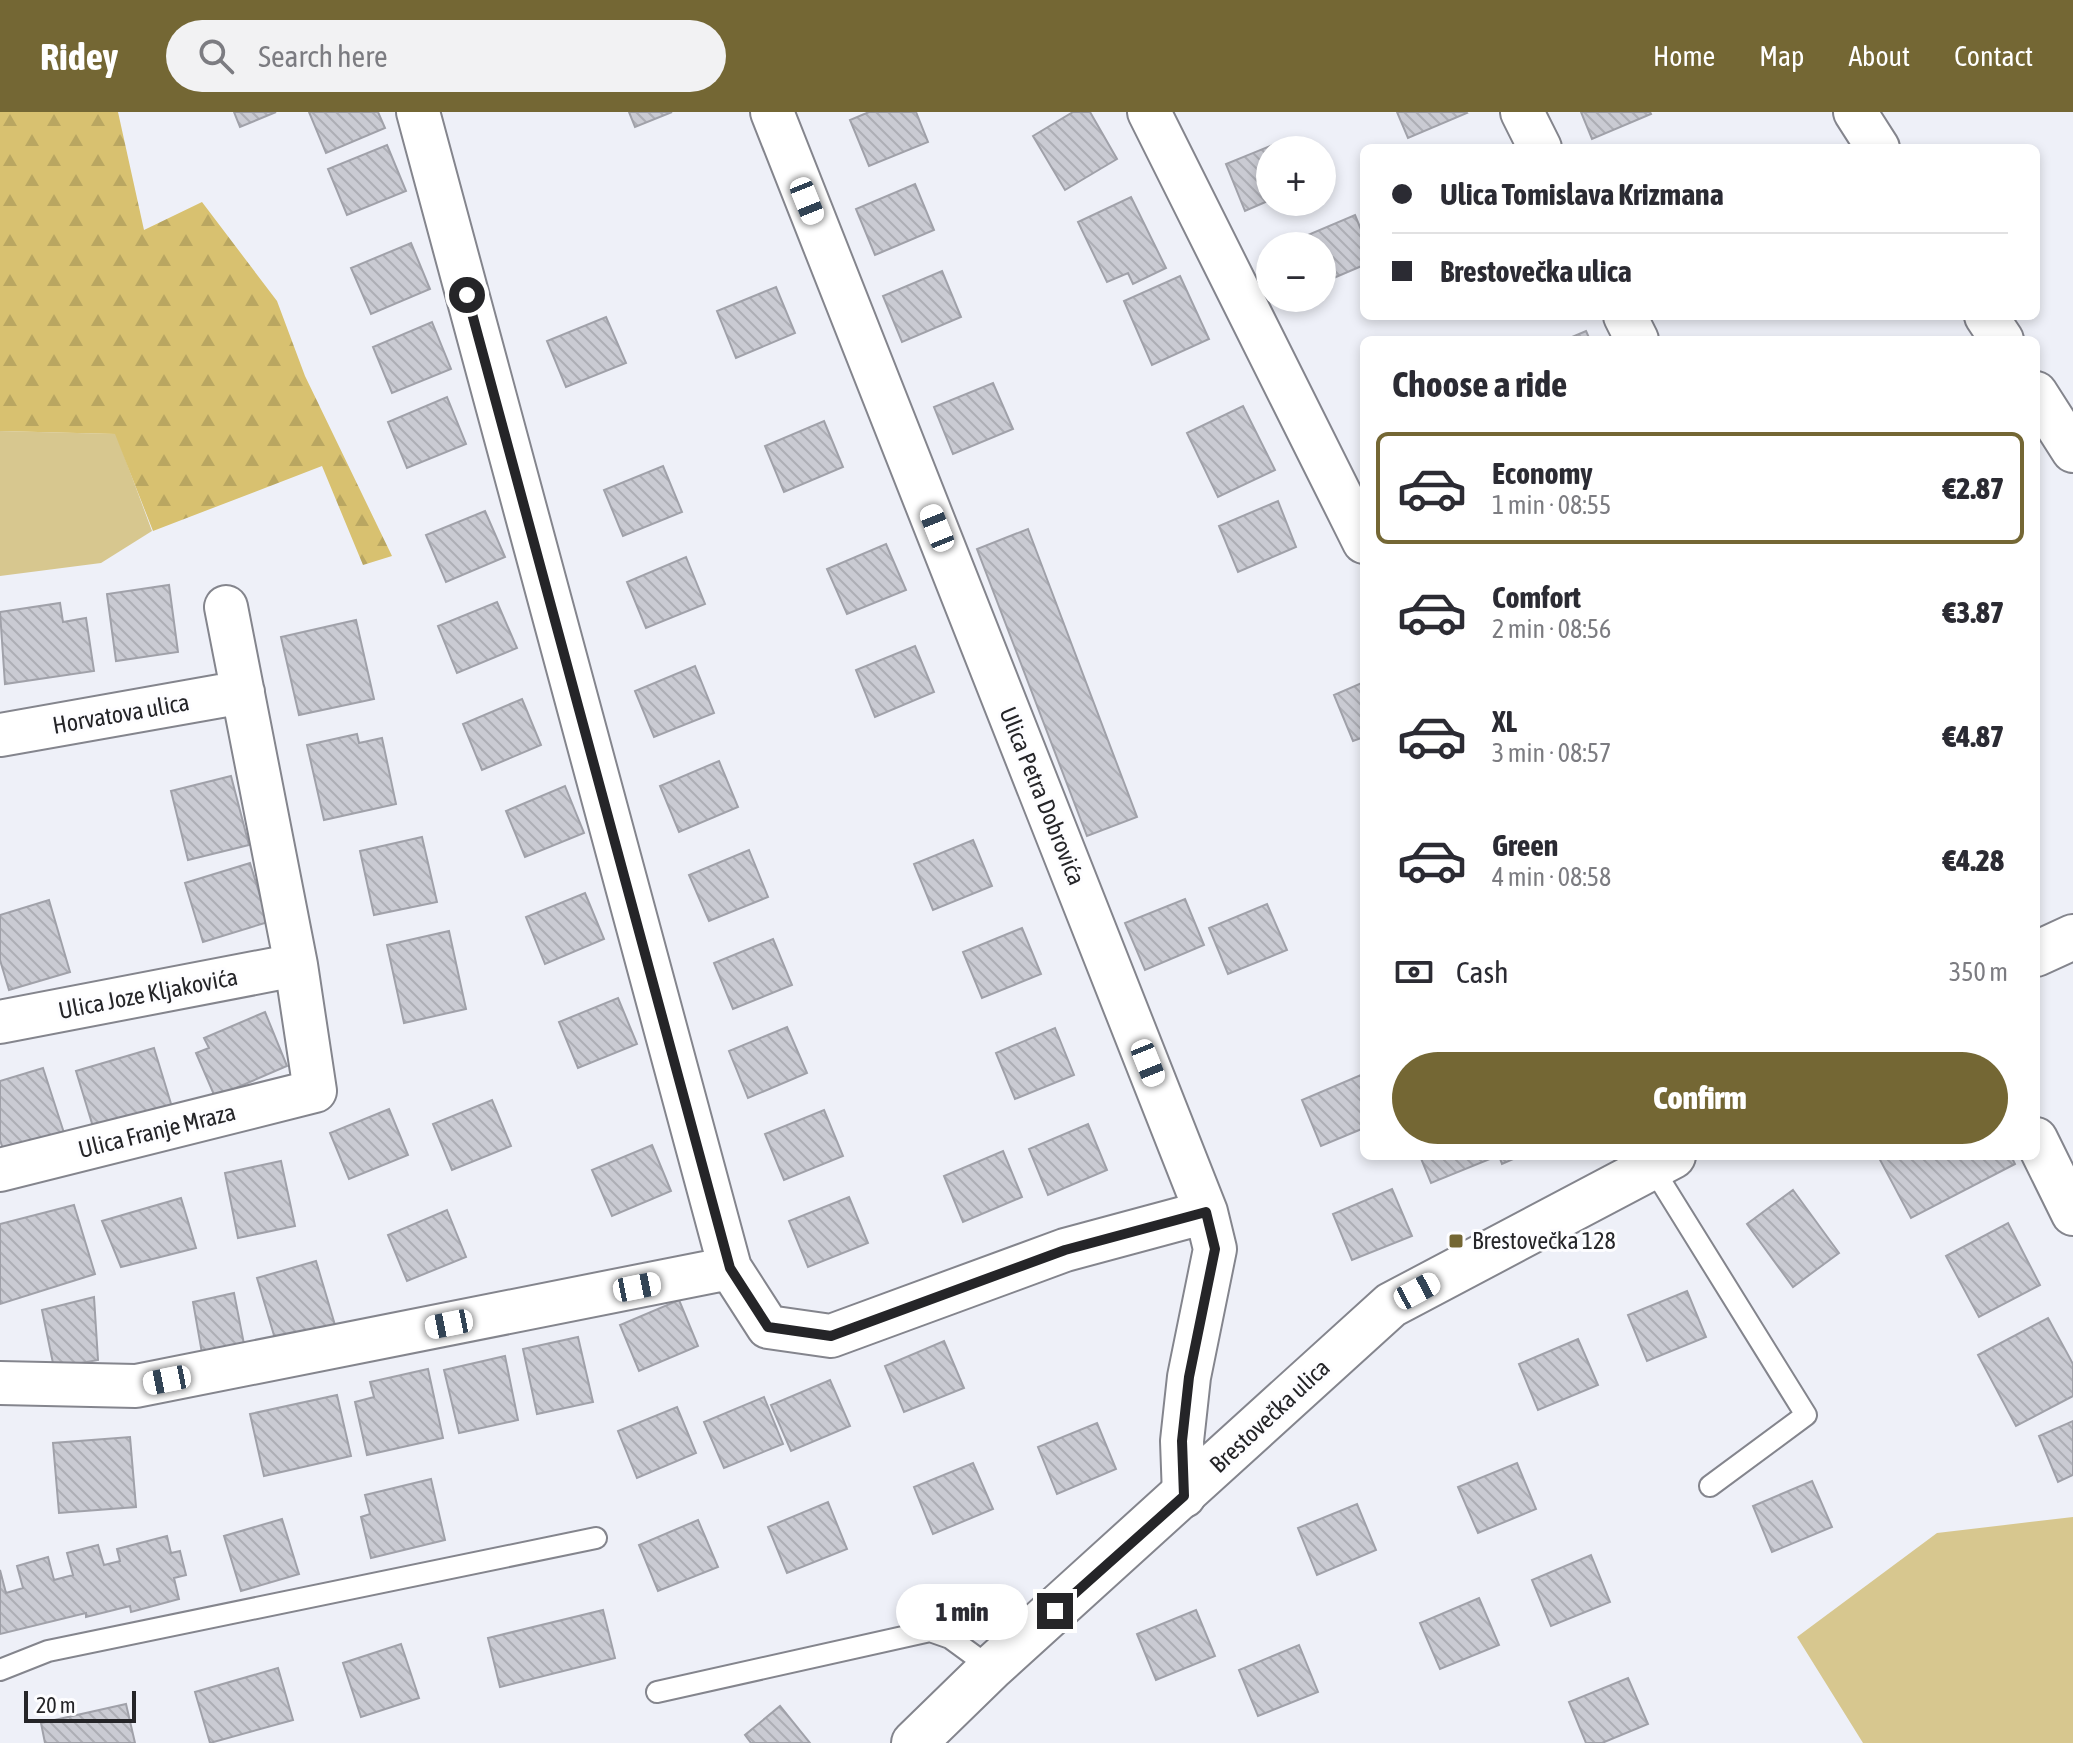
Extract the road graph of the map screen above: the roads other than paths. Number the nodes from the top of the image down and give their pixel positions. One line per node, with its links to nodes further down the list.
1 (418, 112): 24 (street)
2 (772, 112): 22 (street, Ulica Petra Dobrovića)
3 (1149, 112): 10 (street)
4 (1522, 112): 6 (street)
5 (1855, 112): 7 (street)
6 (1538, 144)
7 (1875, 144)
8 (2040, 399): 9 (street)
9 (2073, 451)
10 (1360, 534)
11 (226, 607): 12 (street)
12 (243, 692): 13 (street, Horvatova ulica); 16 (street)
13 (0, 735)
14 (2073, 937): 15 (street)
15 (2040, 952)
16 (296, 965): 17 (street, Ulica Joze Kljakovića); 21 (street, Ulica Franje Mraza)
17 (0, 1022)
18 (2040, 1147): 23 (street)
19 (1665, 1160): 27 (street, Brestovečka ulica)
20 (1668, 1160): 26 (lane)
21 (0, 1170)
22 (1206, 1212): 24 (street); 27 (street, Ulica Petra Dobrovića)
23 (2073, 1214)
24 (730, 1268): 25 (street)
25 (0, 1383)
26 (1710, 1486)
27 (1184, 1496): 29 (street, Brestovečka ulica)
28 (596, 1538): 30 (lane)
29 (991, 1668): 31 (lane); 32 (street, Brestovečka ulica)
30 (0, 1670)
31 (657, 1692)
32 (914, 1743)

